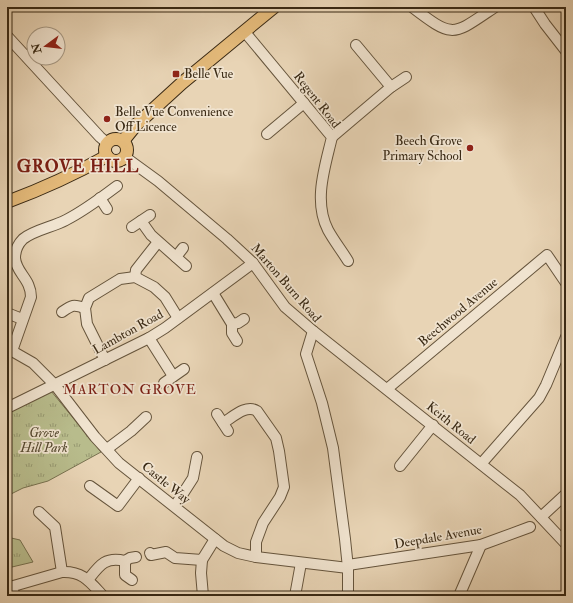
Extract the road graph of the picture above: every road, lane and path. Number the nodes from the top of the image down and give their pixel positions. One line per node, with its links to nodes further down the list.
1 (274, 7): 5 (main road)
2 (412, 7): 3 (street)
3 (494, 7)
4 (534, 7): 8 (street)
5 (244, 31): 11 (street, Regent Road); 14 (main road)
6 (8, 39): 15 (street)
7 (356, 45): 10 (street)
8 (566, 51)
9 (406, 77): 10 (street)
10 (392, 87): 13 (street)
11 (304, 103): 12 (street); 13 (street, Regent Road)
12 (267, 134)
13 (332, 137): 28 (street, Regent Road)
14 (123, 141): 15 (main road); 17 (main road)
15 (107, 143): 16 (main road)
16 (107, 156): 17 (main road); 20 (main road)
17 (125, 157): 29 (street, Marton Burn Road)
18 (118, 186): 19 (street)
19 (100, 198): 21 (street); 38 (street)
20 (7, 202)
21 (107, 209)
22 (150, 215): 23 (street)
23 (141, 221): 24 (street); 25 (street)
24 (132, 227)
25 (158, 242): 27 (street); 31 (street)
26 (183, 248): 27 (street)
27 (176, 257): 30 (street)
28 (348, 261)
29 (253, 262): 33 (street, Lambton Road); 41 (street, Marton Burn Road)
30 (186, 266)
31 (135, 277): 34 (street); 37 (street)
32 (566, 283): 51 (street, Beechwood Avenue)
33 (213, 293): 37 (street, Lambton Road); 40 (street)
34 (85, 308): 35 (street); 46 (street)
35 (62, 312)
36 (7, 313): 38 (street)
37 (178, 318): 43 (street, Lambton Road)
38 (22, 319): 45 (street)
39 (244, 319): 40 (street)
40 (232, 324): 44 (street)
41 (313, 332): 51 (street, Keith Road); 76 (street, Marton Burn Road)
42 (566, 337): 58 (street)
43 (148, 338): 46 (street, Lambton Road); 48 (street)
44 (237, 341)
45 (9, 350): 50 (street, Castle Way)
46 (106, 360): 50 (street, Lambton Road)
47 (184, 369): 48 (street)
48 (173, 376): 49 (street)
49 (164, 383)
50 (55, 385): 52 (street, Lambton Road); 56 (street, Castle Way)
51 (387, 389): 55 (street, Keith Road)
52 (7, 408)
53 (217, 414): 72 (street)
54 (146, 417): 56 (street)
55 (433, 425): 58 (street, Keith Road); 59 (street)
56 (107, 449): 60 (street, Castle Way)
57 (198, 457): 63 (street)
58 (481, 464): 65 (street, Keith Road)
59 (400, 466)
60 (140, 478): 61 (street); 63 (street, Castle Way)
61 (90, 486)
62 (566, 494): 65 (street)
63 (175, 506): 67 (street, Castle Way)
64 (39, 512): 77 (street)
65 (541, 517): 68 (street, Keith Road)
66 (530, 527): 69 (street, Deepdale Avenue)
67 (215, 539): 72 (street, Castle Way); 73 (street)
68 (566, 544)
69 (481, 545): 76 (street, Deepdale Avenue); 86 (street)
70 (150, 553): 73 (street)
71 (136, 557): 74 (street)
72 (256, 557): 75 (street, Castle Way)
73 (202, 560): 83 (street)
74 (125, 561): 78 (street); 79 (street)
75 (301, 563): 76 (street, Castle Way); 84 (street)
76 (348, 566): 85 (street, Marton Burn Road)
77 (62, 572): 78 (street); 80 (street)
78 (88, 580): 82 (street)
79 (132, 580)
80 (9, 585): 81 (street)
81 (16, 596)
82 (103, 596)
83 (203, 596)
84 (295, 596)
85 (348, 596)
86 (459, 596)

